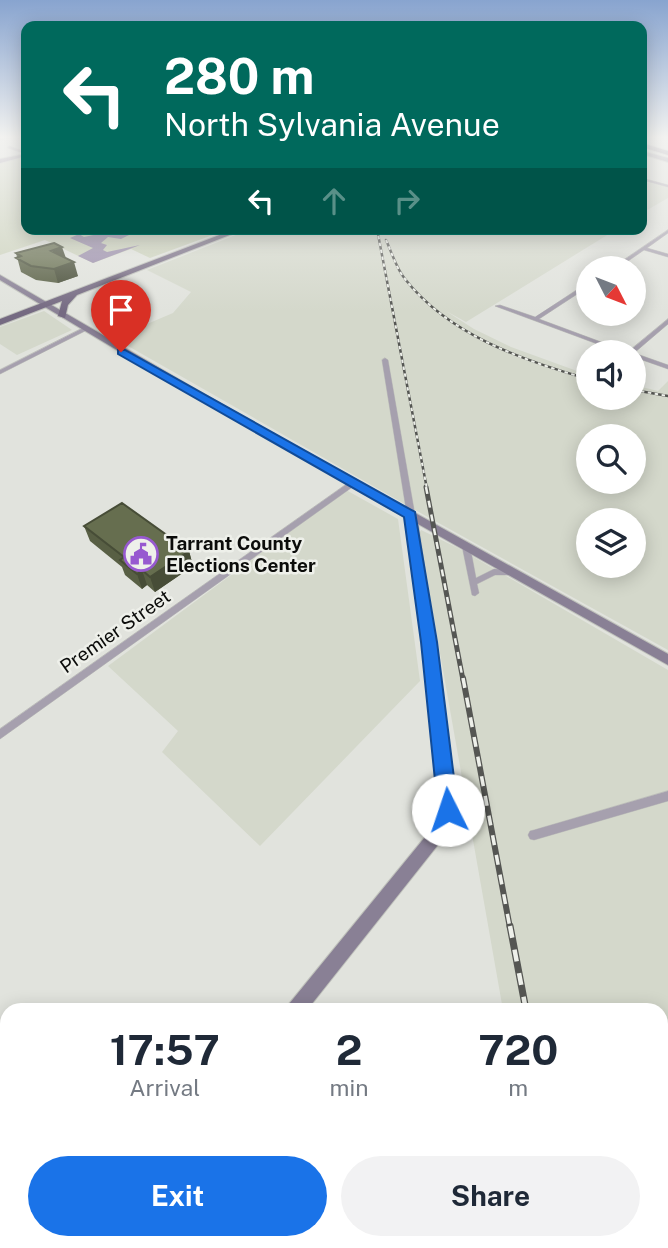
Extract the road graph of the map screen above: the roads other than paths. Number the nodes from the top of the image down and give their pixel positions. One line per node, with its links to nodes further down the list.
1 (668, 231): 3 (street)
2 (226, 235): 7 (main road)
3 (643, 248): 4 (street); 5 (street)
4 (631, 256)
5 (668, 256)
6 (0, 278): 9 (main road)
7 (74, 293): 9 (main road); 11 (main road)
8 (576, 293): 12 (street)
9 (46, 304): 11 (main road); 14 (main road)
10 (498, 306): 12 (street)
11 (62, 316): 15 (main road)
12 (536, 319): 16 (street)
13 (668, 321): 17 (street)
14 (0, 322)
15 (83, 330): 21 (street); 22 (main road)
16 (593, 340)
17 (646, 341)
18 (646, 358): 20 (street)
19 (385, 360): 23 (street)
20 (668, 367)
21 (0, 372)
22 (354, 483): 23 (main road); 29 (street, Premier Street)
23 (411, 515): 24 (main road); 32 (main road)
24 (466, 546): 25 (main road); 26 (street)
25 (515, 573): 26 (street); 28 (main road)
26 (473, 583): 27 (street)
27 (475, 593)
28 (668, 660)
29 (0, 735)
30 (668, 796): 31 (street)
31 (534, 835)
32 (301, 1003)

